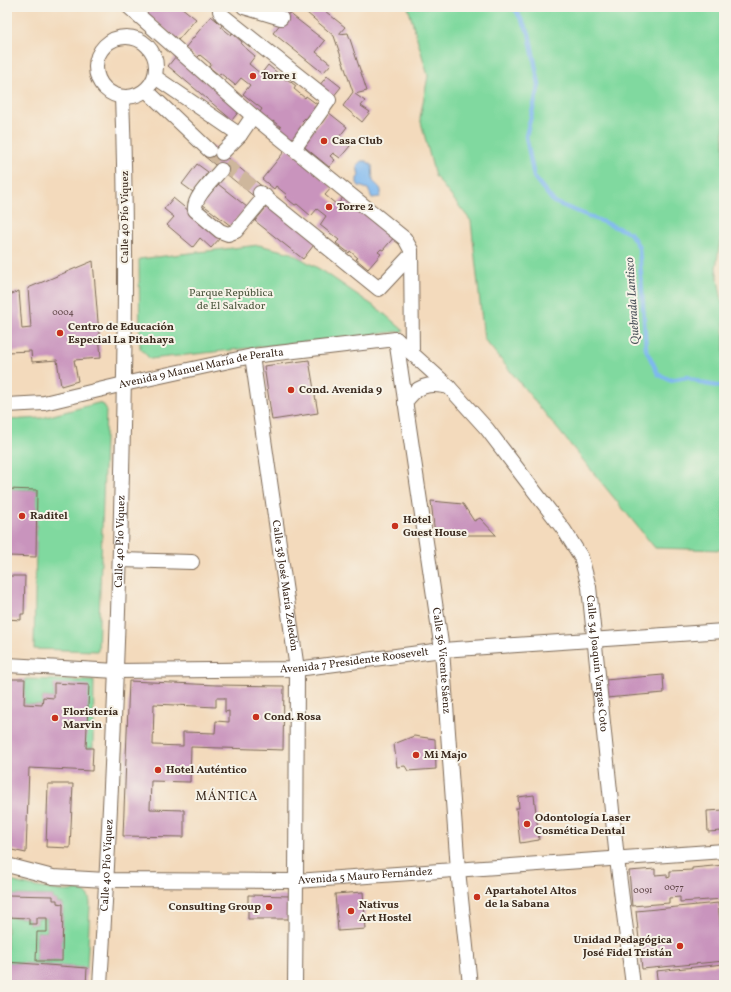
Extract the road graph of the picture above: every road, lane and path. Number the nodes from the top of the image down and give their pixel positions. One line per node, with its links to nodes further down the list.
1 (129, 7): 8 (street)
2 (220, 7): 10 (street)
3 (244, 7): 4 (street)
4 (281, 18)
5 (155, 77): 6 (street); 7 (street); 9 (street)
6 (146, 90): 7 (street); 9 (street)
7 (122, 97): 16 (street, Calle 40 Pío Víquez)
8 (253, 116): 9 (street); 10 (street)
9 (240, 135)
10 (294, 149): 12 (street)
11 (221, 170): 12 (street)
12 (410, 256): 14 (street)
13 (396, 339): 14 (street, Calle 34 Joaquín Vargas Coto); 15 (street, Avenida 9 Manuel María de Peralta); 18 (street, Calle 36 Vicente Sáenz)
14 (412, 353): 17 (street, Calle 34 Joaquín Vargas Coto)
15 (252, 356): 16 (street, Avenida 9 Manuel María de Peralta); 26 (street, Calle 38 José María Zeledón)
16 (124, 384): 19 (street, Avenida 9 Manuel María de Peralta); 20 (street, Calle 40 Pío Víquez)
17 (449, 387): 18 (street); 23 (street, Calle 34 Joaquín Vargas Coto)
18 (405, 403): 24 (street, Calle 36 Vicente Sáenz)
19 (7, 405)
20 (120, 560): 21 (street); 27 (street, Calle 40 Pío Víquez)
21 (192, 562)
22 (724, 631): 23 (street, Avenida 7 Presidente Roosevelt)
23 (594, 640): 24 (street, Avenida 7 Presidente Roosevelt); 29 (street, Calle 34 Joaquín Vargas Coto)
24 (442, 650): 26 (street, Avenida 7 Presidente Roosevelt); 31 (street, Calle 36 Vicente Sáenz)
25 (7, 665): 27 (street, Avenida 7 Presidente Roosevelt)
26 (297, 669): 27 (street, Avenida 7 Presidente Roosevelt); 33 (street, Calle 38 José María Zeledón)
27 (117, 670): 32 (street, Calle 40 Pío Víquez)
28 (724, 851): 29 (street, Avenida 5 Mauro Fernández)
29 (617, 859): 31 (street, Avenida 5 Mauro Fernández); 37 (street, Calle 34 Joaquín Vargas Coto)
30 (7, 865): 32 (street, Avenida 5 Mauro Fernández)
31 (458, 870): 33 (street, Avenida 5 Mauro Fernández); 36 (street, Calle 36 Vicente Sáenz)
32 (106, 880): 33 (street, Avenida 5 Mauro Fernández); 34 (street, Calle 40 Pío Víquez)
33 (296, 882): 35 (street, Calle 38 José María Zeledón)
34 (100, 985)
35 (294, 985)
36 (470, 985)
37 (633, 985)

